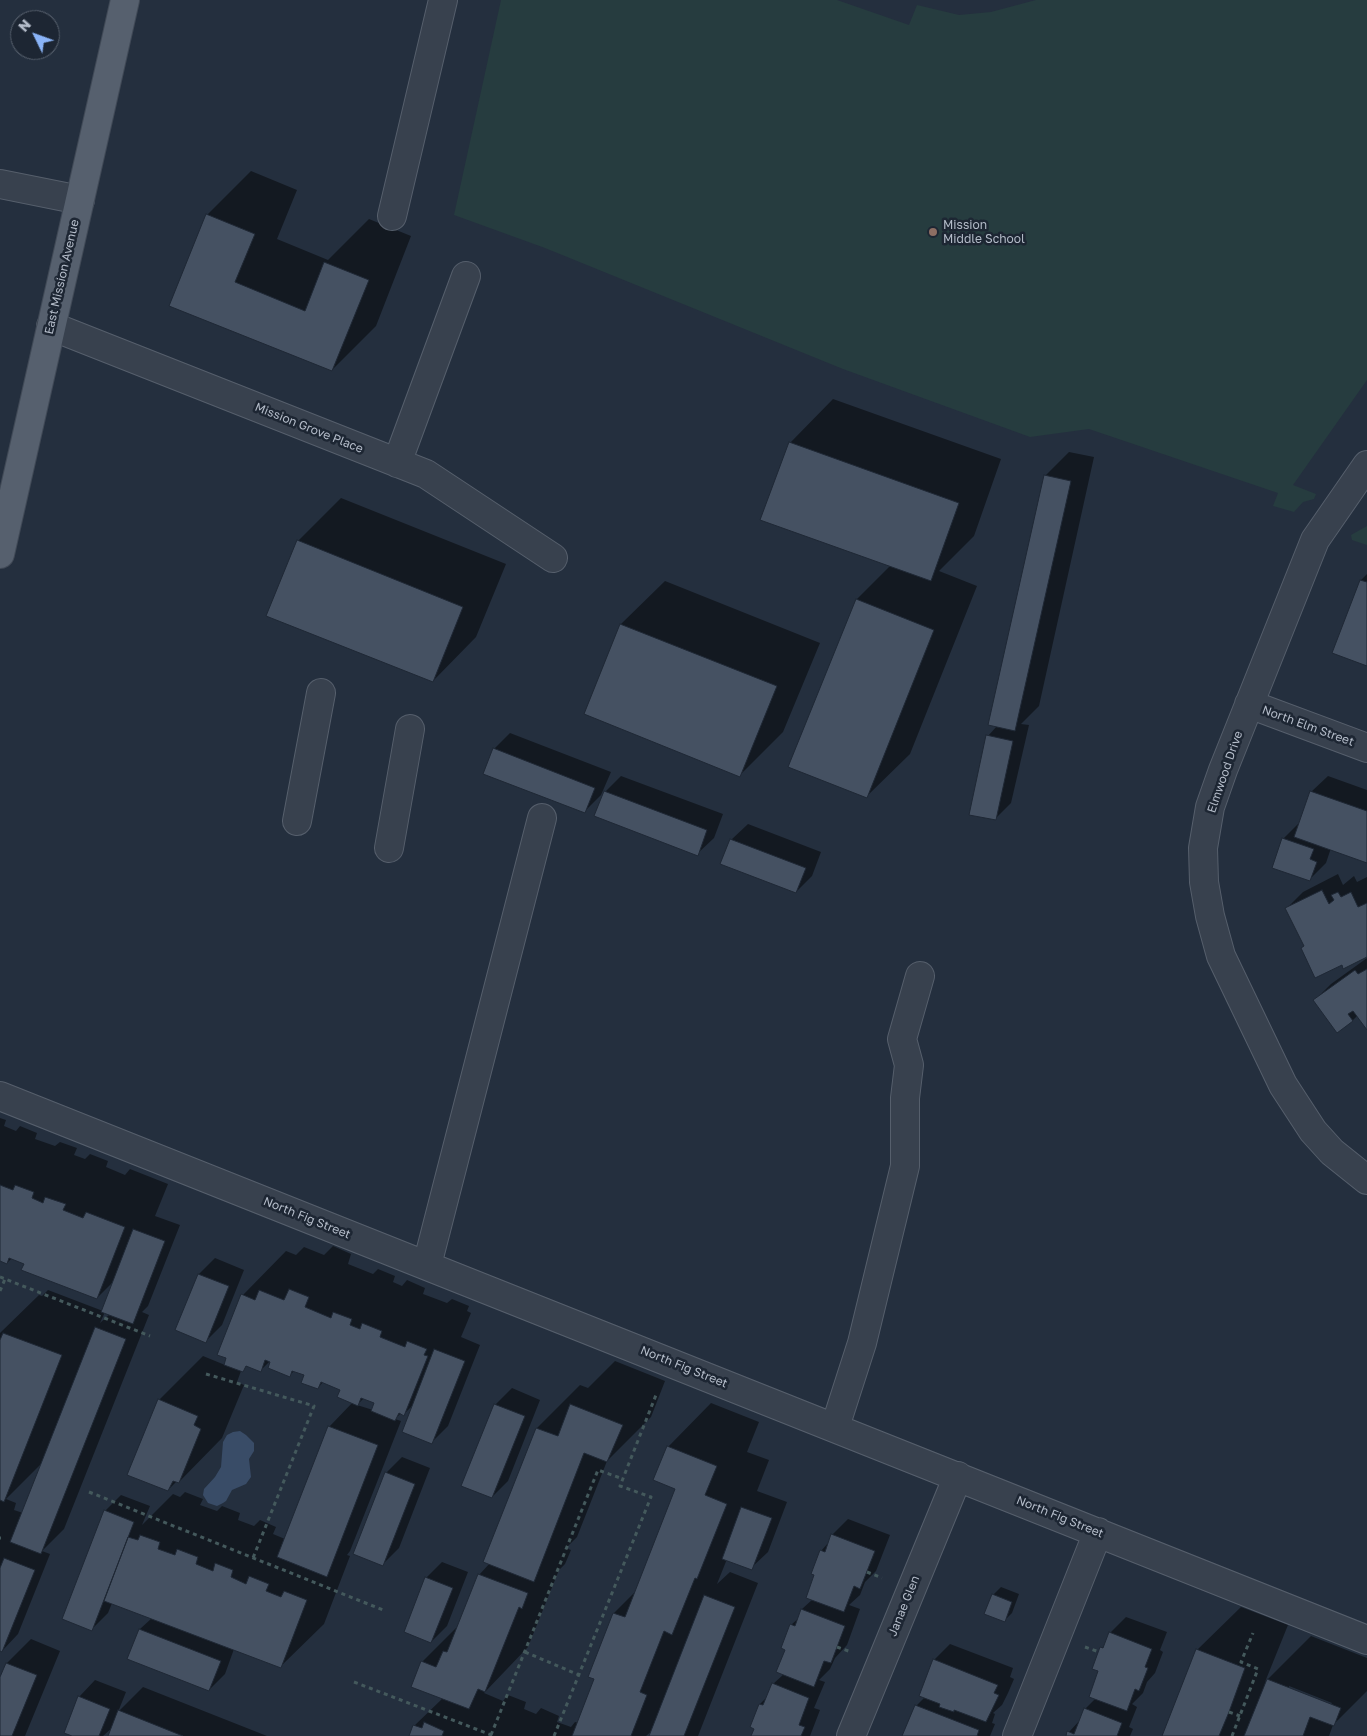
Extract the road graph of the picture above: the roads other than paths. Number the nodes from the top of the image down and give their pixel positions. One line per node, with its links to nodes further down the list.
1 (125, 0): 4 (main road, East Mission Avenue)
2 (443, 0): 5 (street)
3 (0, 184): 4 (street)
4 (80, 200): 7 (main road, East Mission Avenue)
5 (392, 216)
6 (466, 276): 8 (street)
7 (51, 326): 8 (street, Mission Grove Place); 10 (main road, East Mission Avenue)
8 (397, 463): 11 (street, Mission Grove Place)
9 (1367, 464): 13 (street, Elmwood Drive)
10 (0, 554)
11 (553, 558)
12 (321, 693): 17 (street)
13 (1249, 704): 15 (street, North Elm Street); 21 (street, Elmwood Drive)
14 (410, 729): 18 (street)
15 (1367, 748)
16 (542, 818): 22 (street)
17 (297, 821)
18 (388, 848)
19 (920, 976): 23 (street)
20 (0, 1096): 22 (street, North Fig Street)
21 (1367, 1180)
22 (427, 1265): 23 (street, North Fig Street)
23 (835, 1427): 24 (street, North Fig Street)
24 (958, 1476): 25 (street, North Fig Street); 27 (street, Janae Glen)
25 (1098, 1532): 26 (street, North Fig Street); 28 (street)
26 (1367, 1640)
27 (851, 1736)
28 (1017, 1736)

